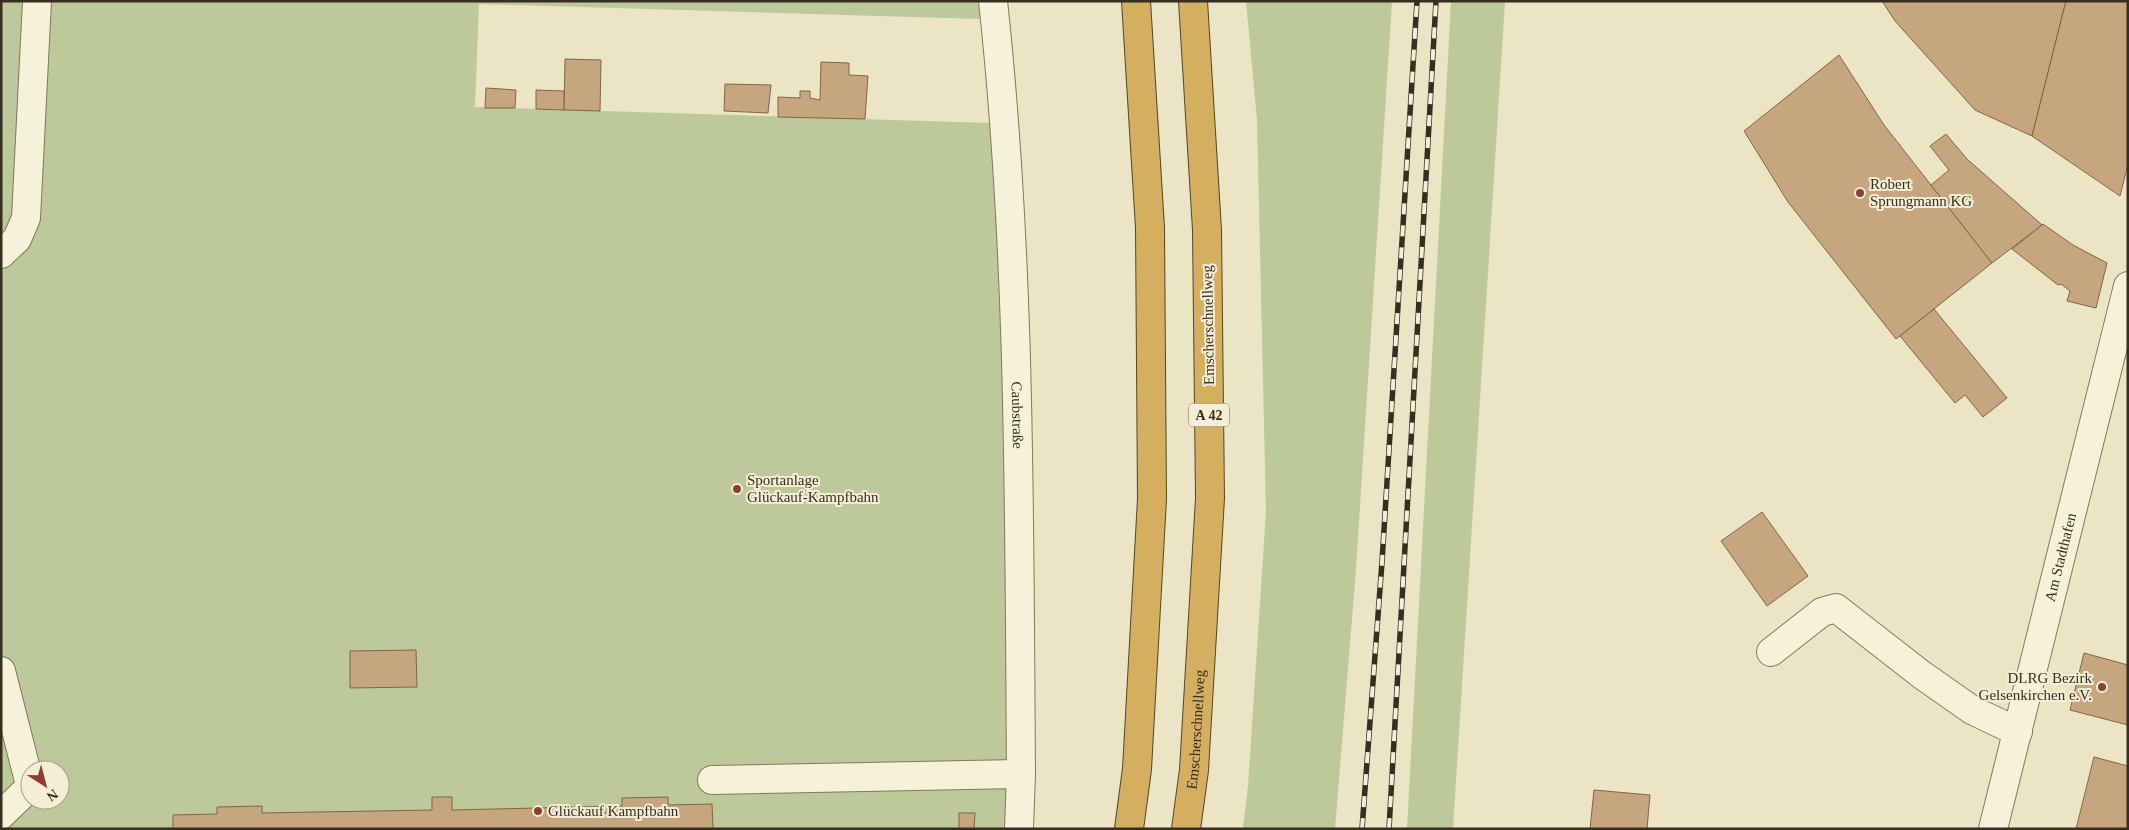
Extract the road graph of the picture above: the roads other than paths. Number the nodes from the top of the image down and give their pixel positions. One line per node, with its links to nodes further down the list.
1 (37, 1): 5 (street)
2 (993, 1): 11 (street, Caubstraße)
3 (1136, 1): 16 (highway)
4 (1193, 1): 17 (highway, Emscherschnellweg / A 42)
5 (1, 254)
6 (2128, 286): 9 (street, Am Stadthafen)
7 (1771, 652): 9 (street)
8 (1, 671): 10 (street)
9 (2018, 732): 18 (street, Am Stadthafen)
10 (23, 760)
11 (1020, 774): 12 (street); 15 (street, Caubstraße)
12 (712, 780)
13 (20, 796): 14 (street)
14 (1, 815)
15 (1019, 829)
16 (1129, 829)
17 (1186, 829)
18 (1993, 829)

